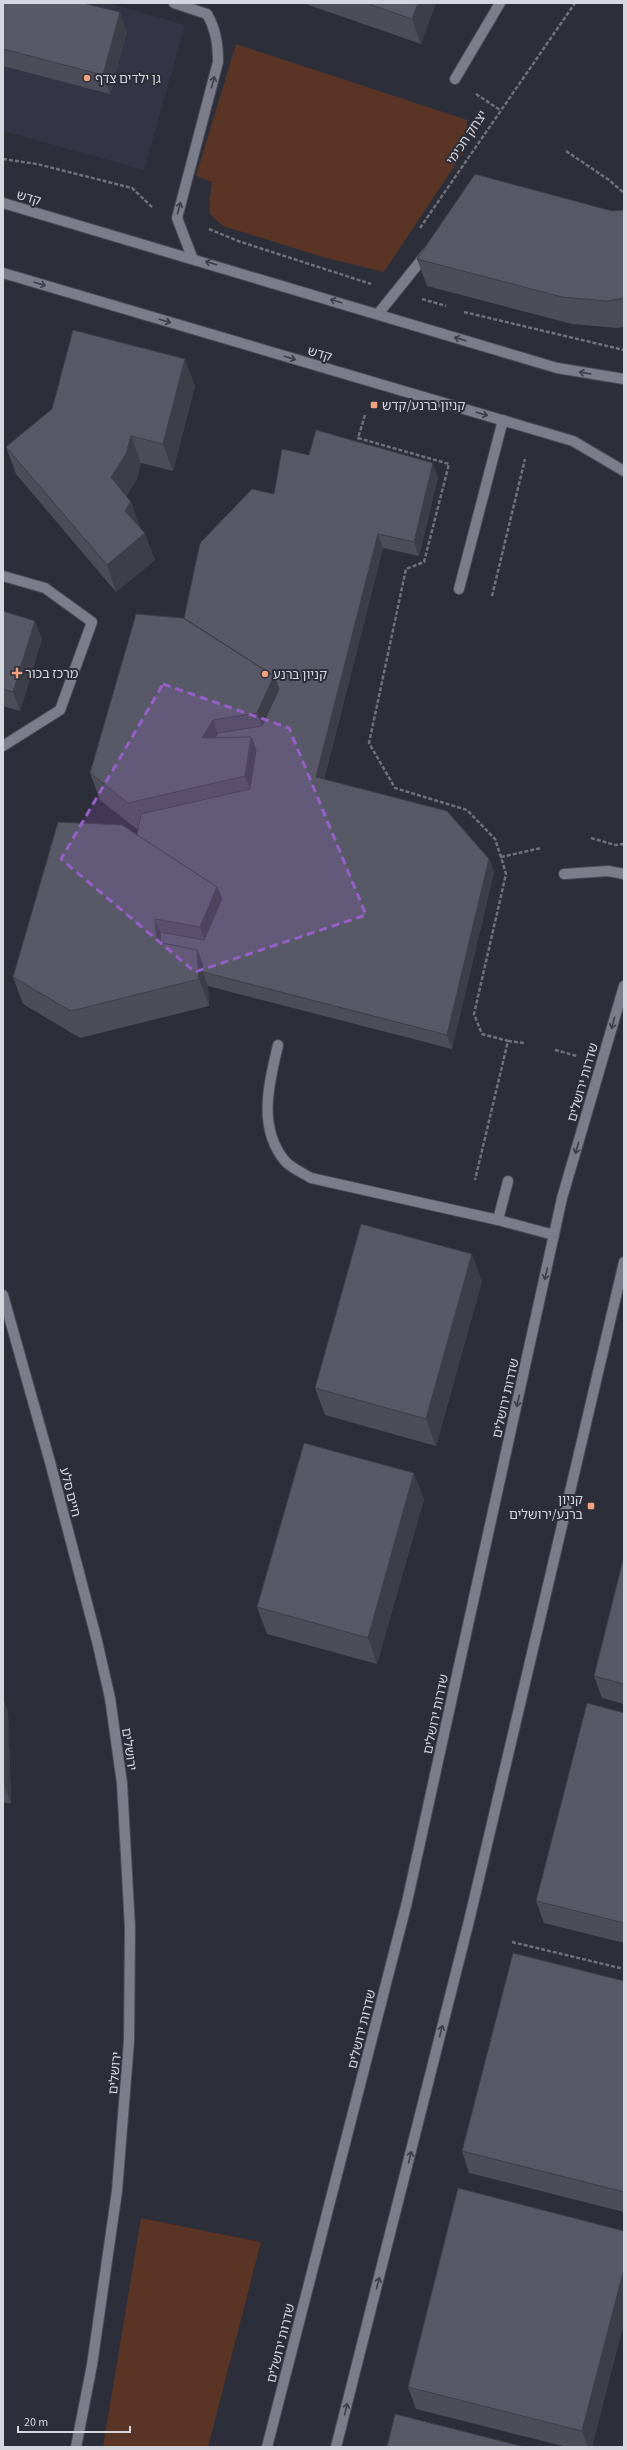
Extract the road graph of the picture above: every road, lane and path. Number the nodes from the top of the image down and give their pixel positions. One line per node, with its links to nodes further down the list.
1 (174, 3): 10 (main road, one-way to 1)
2 (500, 3): 4 (main road)
3 (575, 3): 5 (path, יצחק חכימי)
4 (455, 79): 5 (path)
5 (500, 110): 11 (path, יצחק חכימי)
6 (566, 151): 8 (path)
7 (3, 159): 10 (path)
8 (624, 193)
9 (3, 203): 13 (main road, קדש)
10 (177, 218): 13 (main road); 15 (path)
11 (419, 230)
12 (433, 246): 15 (main road)
13 (192, 257): 18 (main road, קדש, one-way to 13)
14 (3, 273): 22 (main road, קדש, one-way to 22)
15 (397, 291): 16 (path); 18 (main road)
16 (448, 307)
17 (462, 311): 19 (path)
18 (378, 314): 20 (main road, קדש, one-way to 18)
19 (624, 350)
20 (624, 379)
21 (365, 415): 32 (path)
22 (503, 420): 24 (main road, קדש); 26 (main road)
23 (525, 459): 27 (path)
24 (624, 471)
25 (3, 576): 28 (main road)
26 (459, 589)
27 (492, 596)
28 (3, 746)
29 (591, 838): 30 (path)
30 (624, 844)
31 (541, 848): 32 (path)
32 (501, 857): 36 (path)
33 (564, 874): 34 (main road)
34 (624, 874)
35 (624, 986): 44 (main road, שדרות ירושלים, one-way to 44)
36 (508, 1041): 37 (path); 41 (path)
37 (524, 1043)
38 (278, 1045): 43 (main road)
39 (555, 1050): 40 (path)
40 (582, 1058)
41 (475, 1180)
42 (508, 1181): 43 (main road)
43 (498, 1220): 44 (main road)
44 (554, 1236): 51 (main road, שדרות ירושלים, one-way to 51)
45 (624, 1262): 52 (main road, one-way to 45)
46 (3, 1295): 47 (main road, חיים סלע)
47 (110, 1698): 50 (main road, ירושלים)
48 (512, 1942): 49 (path)
49 (624, 1969)
50 (76, 2447)
51 (267, 2447)
52 (336, 2447)

